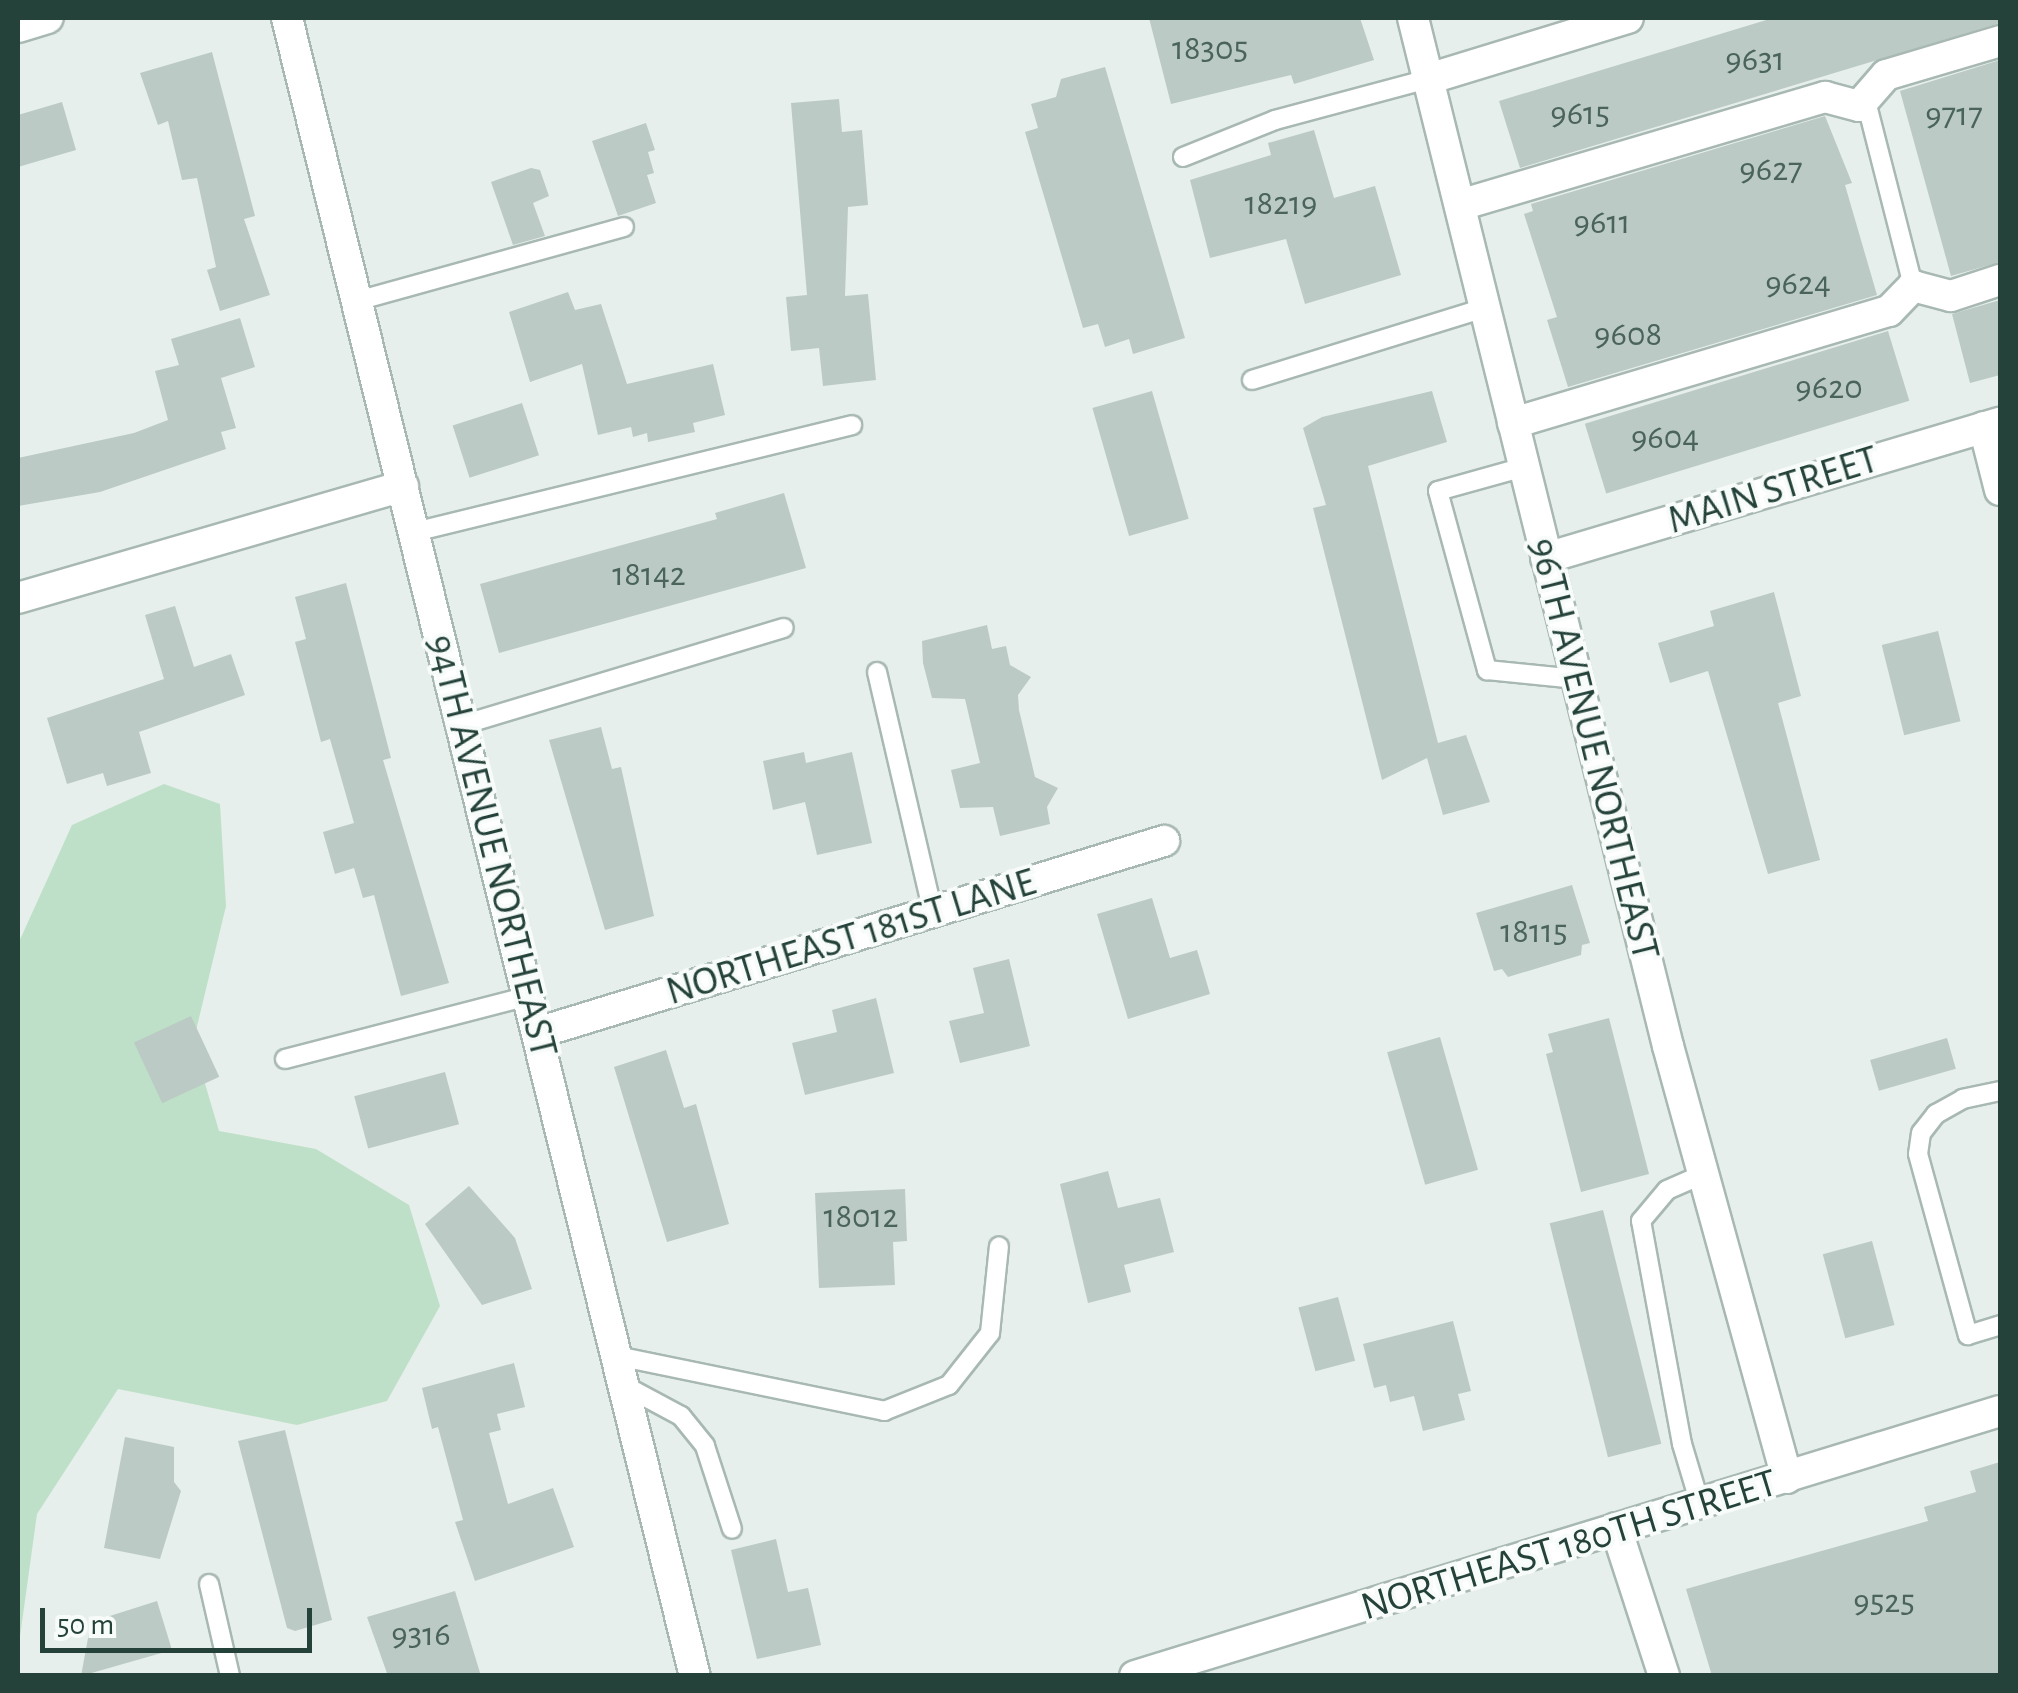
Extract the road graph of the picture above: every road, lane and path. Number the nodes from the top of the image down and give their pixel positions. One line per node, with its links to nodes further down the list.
1 (48, 18): 5 (street)
2 (288, 18): 14 (street, 94TH AVENUE NORTHEAST)
3 (1413, 18): 7 (street, 96TH AVENUE NORTHEAST)
4 (1628, 18): 7 (street)
5 (18, 26)
6 (2000, 41): 8 (street)
7 (1428, 79): 9 (lane); 10 (street, 96TH AVENUE NORTHEAST)
8 (1859, 106): 10 (street); 13 (lane)
9 (1183, 157)
10 (1460, 205): 15 (street, 96TH AVENUE NORTHEAST)
11 (624, 227): 14 (lane)
12 (2000, 280): 13 (street)
13 (1912, 286): 17 (street)
14 (357, 301): 21 (street, 94TH AVENUE NORTHEAST)
15 (1485, 308): 16 (lane); 17 (street, 96TH AVENUE NORTHEAST)
16 (1252, 380)
17 (1513, 423): 20 (street, 96TH AVENUE NORTHEAST)
18 (852, 425): 23 (lane)
19 (1992, 425): 22 (street); 24 (street, MAIN STREET)
20 (1524, 467): 24 (street, 96TH AVENUE NORTHEAST); 28 (lane)
21 (403, 486): 23 (street, 94TH AVENUE NORTHEAST); 25 (street)
22 (2000, 490)
23 (414, 532): 29 (street, 94TH AVENUE NORTHEAST)
24 (1546, 558): 28 (street, 96TH AVENUE NORTHEAST)
25 (18, 598)
26 (784, 628): 29 (lane)
27 (877, 672): 31 (lane)
28 (1577, 678): 36 (street, 96TH AVENUE NORTHEAST)
29 (462, 725): 32 (street, 94TH AVENUE NORTHEAST)
30 (1164, 841): 31 (street, NORTHEAST 181ST LANE)
31 (933, 912): 33 (street, NORTHEAST 181ST LANE)
32 (528, 996): 33 (street, 94TH AVENUE NORTHEAST); 34 (lane)
33 (538, 1032): 39 (street, 94TH AVENUE NORTHEAST)
34 (285, 1060)
35 (2000, 1091): 38 (lane)
36 (1706, 1173): 42 (street, 96TH AVENUE NORTHEAST); 43 (lane)
37 (1000, 1246): 39 (lane)
38 (2000, 1325)
39 (617, 1356): 40 (street, 94TH AVENUE NORTHEAST)
40 (625, 1386): 45 (lane); 48 (street, 94TH AVENUE NORTHEAST)
41 (2000, 1411): 42 (street, NORTHEAST 180TH STREET)
42 (1787, 1478): 43 (street, NORTHEAST 180TH STREET)
43 (1700, 1504): 44 (street, NORTHEAST 180TH STREET)
44 (1616, 1528): 49 (street, NORTHEAST 180TH STREET); 50 (street)
45 (732, 1529)
46 (209, 1584): 47 (lane)
47 (230, 1676)
48 (695, 1676)
49 (1136, 1676)
50 (1664, 1676)

